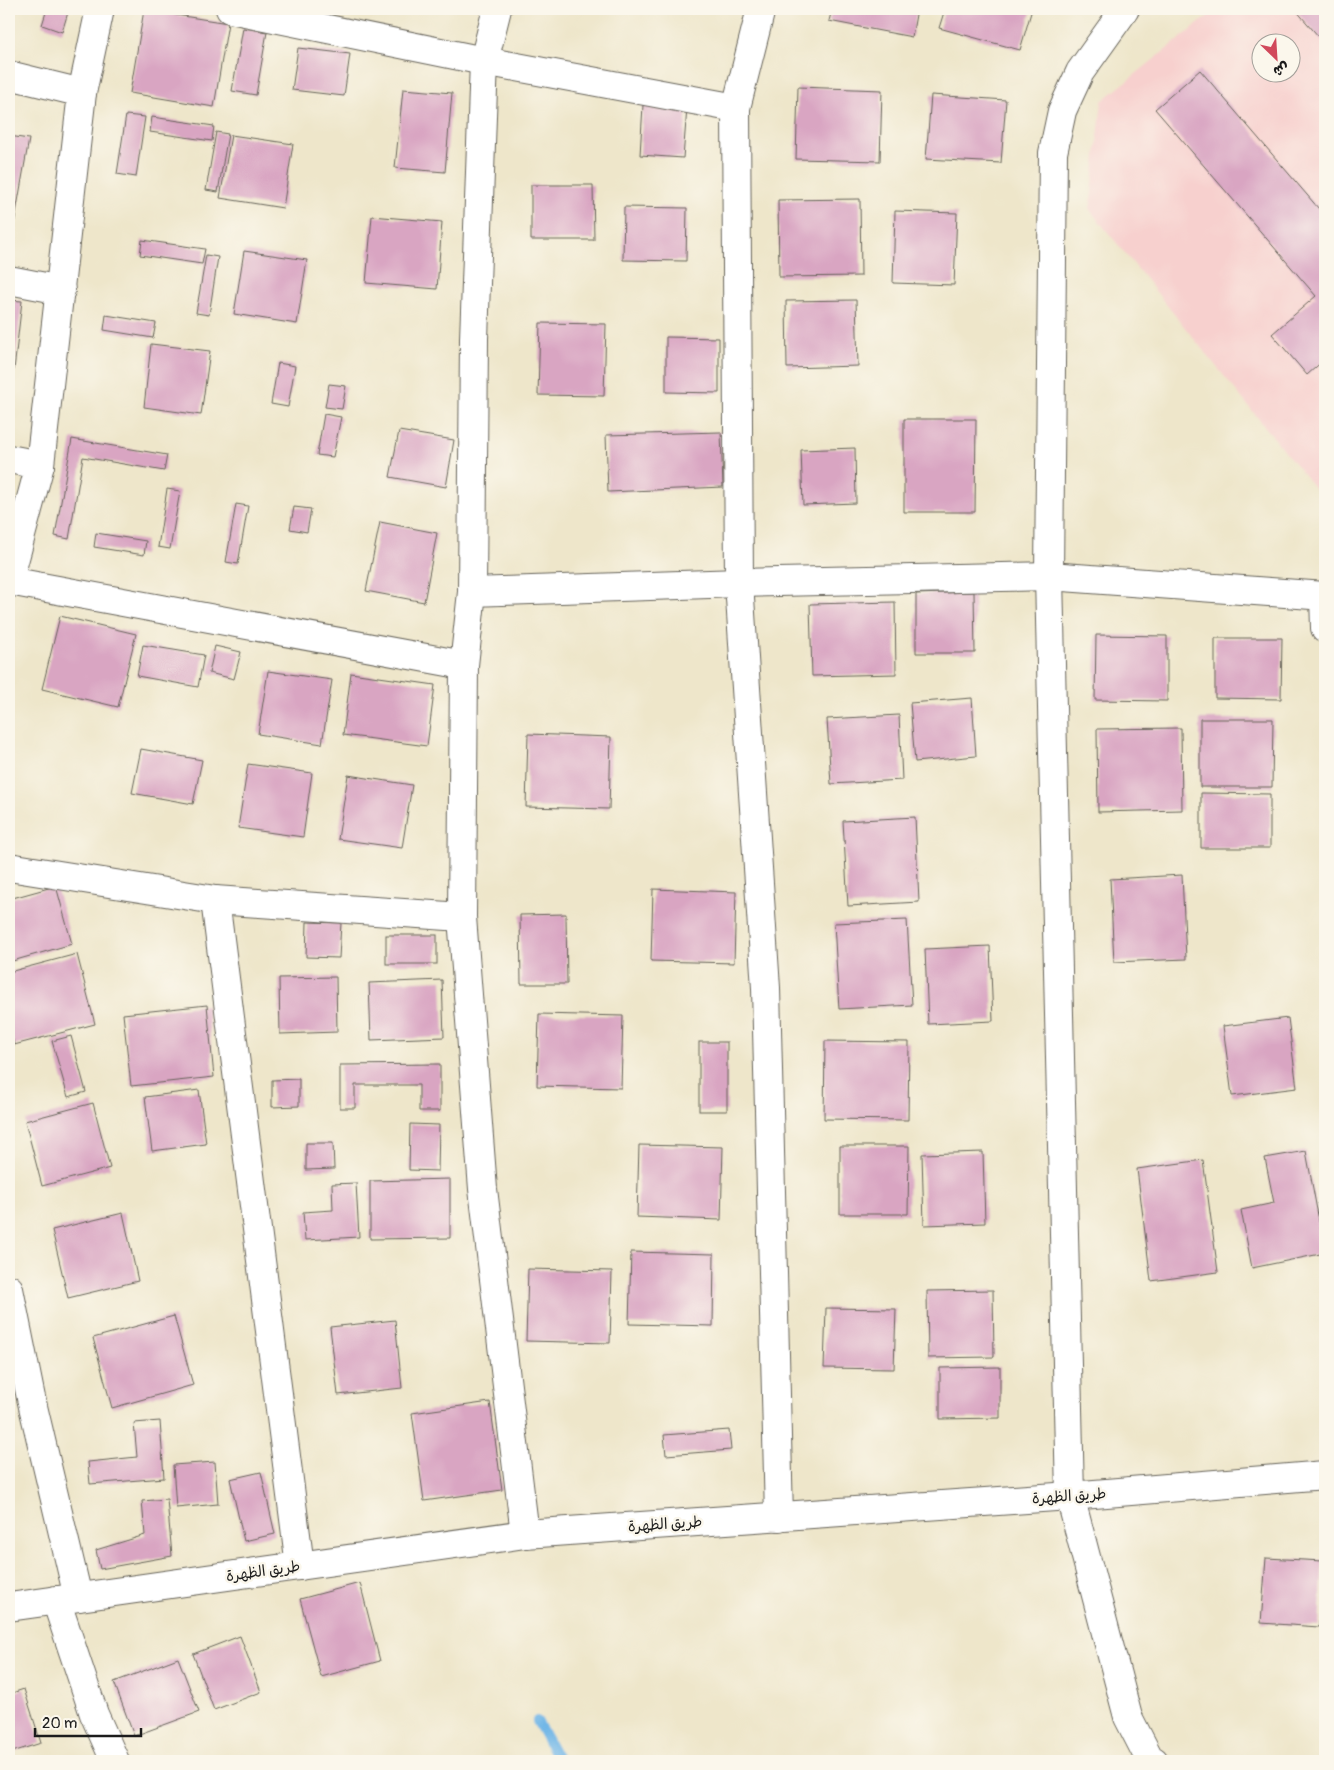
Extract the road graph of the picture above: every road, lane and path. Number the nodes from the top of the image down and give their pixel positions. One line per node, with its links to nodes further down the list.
1 (100, 9): 8 (street)
2 (230, 9): 6 (street)
3 (498, 9): 6 (street)
4 (761, 9): 9 (street)
5 (1125, 9): 14 (street)
6 (484, 61): 9 (street); 17 (street)
7 (9, 75): 8 (street)
8 (82, 93): 11 (street)
9 (736, 108): 16 (street)
10 (9, 280): 11 (street)
11 (60, 290): 13 (street)
12 (9, 459): 13 (street)
13 (40, 465): 15 (street)
14 (1049, 576): 16 (street); 18 (street); 26 (street)
15 (9, 580): 20 (street)
16 (739, 582): 17 (street); 27 (street)
17 (472, 592): 20 (street)
18 (1325, 596): 19 (street)
19 (1325, 628)
20 (464, 665): 23 (street)
21 (9, 867): 22 (street)
22 (215, 900): 23 (street); 29 (street)
23 (462, 917): 28 (street)
24 (9, 1289): 30 (street)
25 (1325, 1475): 26 (street, طريق الظهرة)
26 (1070, 1496): 27 (street, طريق الظهرة); 33 (street)
27 (778, 1516): 28 (street, طريق الظهرة)
28 (525, 1534): 29 (street, طريق الظهرة)
29 (300, 1566): 30 (street, طريق الظهرة)
30 (67, 1599): 31 (street, طريق الظهرة); 32 (street)
31 (9, 1607)
32 (115, 1761)
33 (1154, 1761)

